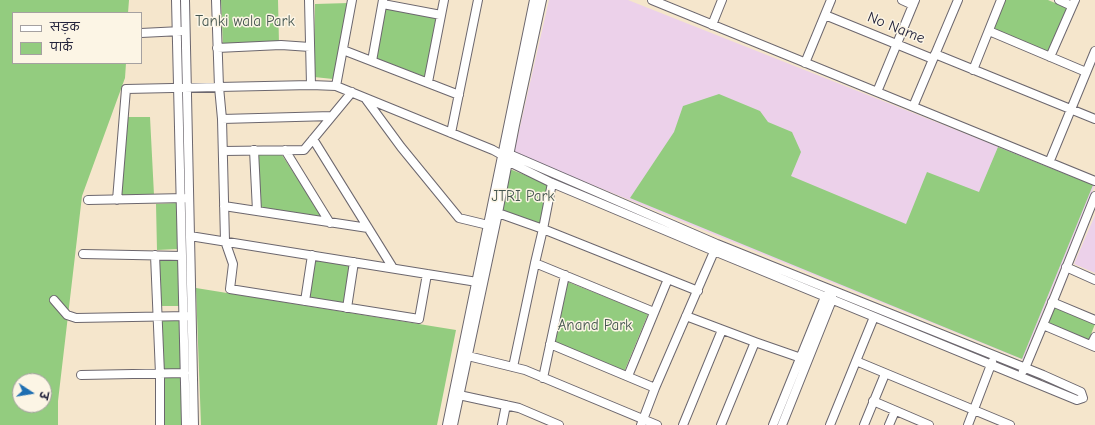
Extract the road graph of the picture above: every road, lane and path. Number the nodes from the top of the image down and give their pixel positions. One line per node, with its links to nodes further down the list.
1 (176, 0): 26 (street)
2 (185, 0): 24 (street)
3 (216, 0): 30 (street)
4 (310, 0): 29 (street)
5 (352, 0): 31 (street)
6 (444, 0): 21 (street)
7 (478, 0): 47 (street)
8 (534, 0): 59 (street)
9 (542, 0): 59 (street)
10 (652, 0): 23 (street)
11 (665, 0): 23 (street)
12 (722, 0): 23 (street)
13 (831, 0): 22 (street)
14 (902, 0): 19 (street)
15 (958, 0): 33 (street)
16 (1001, 0): 25 (street)
17 (1059, 0): 20 (street)
18 (383, 2): 21 (street); 36 (street)
19 (914, 2): 28 (street)
20 (1073, 3): 34 (street)
21 (441, 15): 39 (street)
22 (825, 15): 28 (street, No Name); 35 (street)
23 (713, 22): 35 (street)
24 (186, 31): 26 (street); 44 (street)
25 (989, 31): 34 (street); 37 (street)
26 (176, 32): 27 (street); 43 (street)
27 (142, 33)
28 (897, 44): 33 (street, No Name); 45 (street)
29 (310, 47): 30 (street); 40 (street)
30 (218, 48): 42 (street)
31 (343, 50): 36 (street); 41 (street)
32 (1095, 51): 38 (street)
33 (934, 56): 37 (street, No Name); 49 (street)
34 (1050, 57): 38 (street)
35 (806, 60): 45 (street)
36 (372, 61): 39 (street)
37 (973, 70): 50 (street, No Name)
38 (1086, 72): 50 (street)
39 (428, 82): 47 (street)
40 (311, 85): 41 (street); 42 (street)
41 (336, 86): 46 (street)
42 (219, 87): 44 (street); 52 (street)
43 (178, 88): 44 (street); 65 (street); 67 (street)
44 (187, 88): 65 (street)
45 (878, 90): 49 (street); 62 (street)
46 (352, 92): 48 (street); 51 (street)
47 (459, 95): 54 (street)
48 (364, 98): 54 (street); 72 (street)
49 (915, 102): 60 (street)
50 (1071, 110): 53 (street, No Name); 60 (street)
51 (332, 116): 52 (street); 55 (street)
52 (222, 119): 58 (street)
53 (1095, 119)
54 (451, 133): 59 (street)
55 (313, 139): 57 (street); 73 (street)
56 (254, 150): 57 (street); 58 (street); 69 (street)
57 (285, 150): 71 (street)
58 (223, 151): 68 (street)
59 (506, 157): 63 (street); 70 (street); 72 (street); 77 (street)
60 (1051, 158): 61 (street)
61 (1095, 176)
62 (1095, 181)
63 (552, 183): 74 (street); 77 (street)
64 (1095, 196): 84 (street)
65 (185, 198): 67 (street); 75 (street); 80 (street)
66 (88, 200): 67 (street)
67 (117, 200)
68 (224, 206): 69 (street); 76 (street)
69 (257, 211): 71 (street)
70 (498, 213): 74 (street); 110 (street)
71 (330, 223): 73 (street)
72 (488, 225): 90 (street)
73 (368, 228): 85 (street)
74 (544, 229): 83 (street); 88 (street)
75 (190, 236): 76 (street); 100 (street)
76 (225, 241): 81 (street); 95 (street)
77 (716, 247): 91 (street); 92 (street); 93 (street)
78 (83, 254): 79 (street)
79 (155, 255): 80 (street); 99 (street)
80 (182, 256): 100 (street)
81 (312, 256): 82 (street); 95 (street)
82 (354, 262): 85 (street); 97 (street)
83 (535, 263): 87 (street); 115 (street)
84 (1066, 267): 89 (street); 96 (street)
85 (393, 268): 86 (street)
86 (427, 274): 90 (street); 97 (street)
87 (564, 275): 98 (street); 108 (street)
88 (668, 279): 92 (street); 98 (street)
89 (1095, 280)
90 (476, 282): 134 (street)
91 (832, 290): 93 (street); 111 (street)
92 (698, 291): 101 (street)
93 (829, 298): 102 (street); 112 (street); 142 (street)
94 (54, 300): 99 (street)
95 (305, 301): 97 (street)
96 (1052, 302): 103 (street); 104 (street)
97 (347, 308)
98 (654, 312): 121 (street)
99 (158, 316): 100 (street); 118 (street)
100 (188, 316): 117 (street); 133 (street)
101 (686, 316): 105 (street); 124 (street)
102 (874, 317): 113 (street); 114 (street)
103 (1095, 320)
104 (1042, 325): 109 (street); 116 (street)
105 (722, 330): 107 (street); 139 (street)
106 (1095, 337): 109 (street)
107 (755, 342): 112 (street); 140 (street)
108 (550, 344): 121 (street); 123 (street)
109 (1093, 346)
110 (468, 356): 115 (street); 125 (street)
111 (995, 356): 114 (street); 116 (street)
112 (801, 358): 141 (street)
113 (856, 361): 119 (street); 143 (street)
114 (991, 366): 122 (street); 128 (street)
115 (513, 367): 123 (street)
116 (1025, 368): 122 (street); 122 (street)
117 (185, 373): 118 (street); 132 (street)
118 (160, 374): 120 (street); 131 (street)
119 (885, 374): 126 (street); 128 (street)
120 (81, 375)
121 (628, 376): 124 (street)
122 (1019, 376)
123 (543, 378): 130 (street)
124 (655, 388): 130 (street)
125 (459, 395): 127 (street); 135 (street)
126 (873, 401): 129 (street); 144 (street)
127 (506, 405): 136 (street); 137 (street)
128 (974, 410): 147 (street); 148 (street)
129 (895, 411): 145 (street); 146 (street)
130 (642, 422): 138 (street)
131 (160, 425)
132 (186, 425)
133 (194, 425)
134 (447, 425)
135 (453, 425)
136 (502, 425)
137 (559, 425)
138 (656, 425)
139 (683, 425)
140 (721, 425)
141 (774, 425)
142 (782, 425)
143 (830, 425)
144 (864, 425)
145 (889, 425)
146 (929, 425)
147 (968, 425)
148 (1010, 425)

